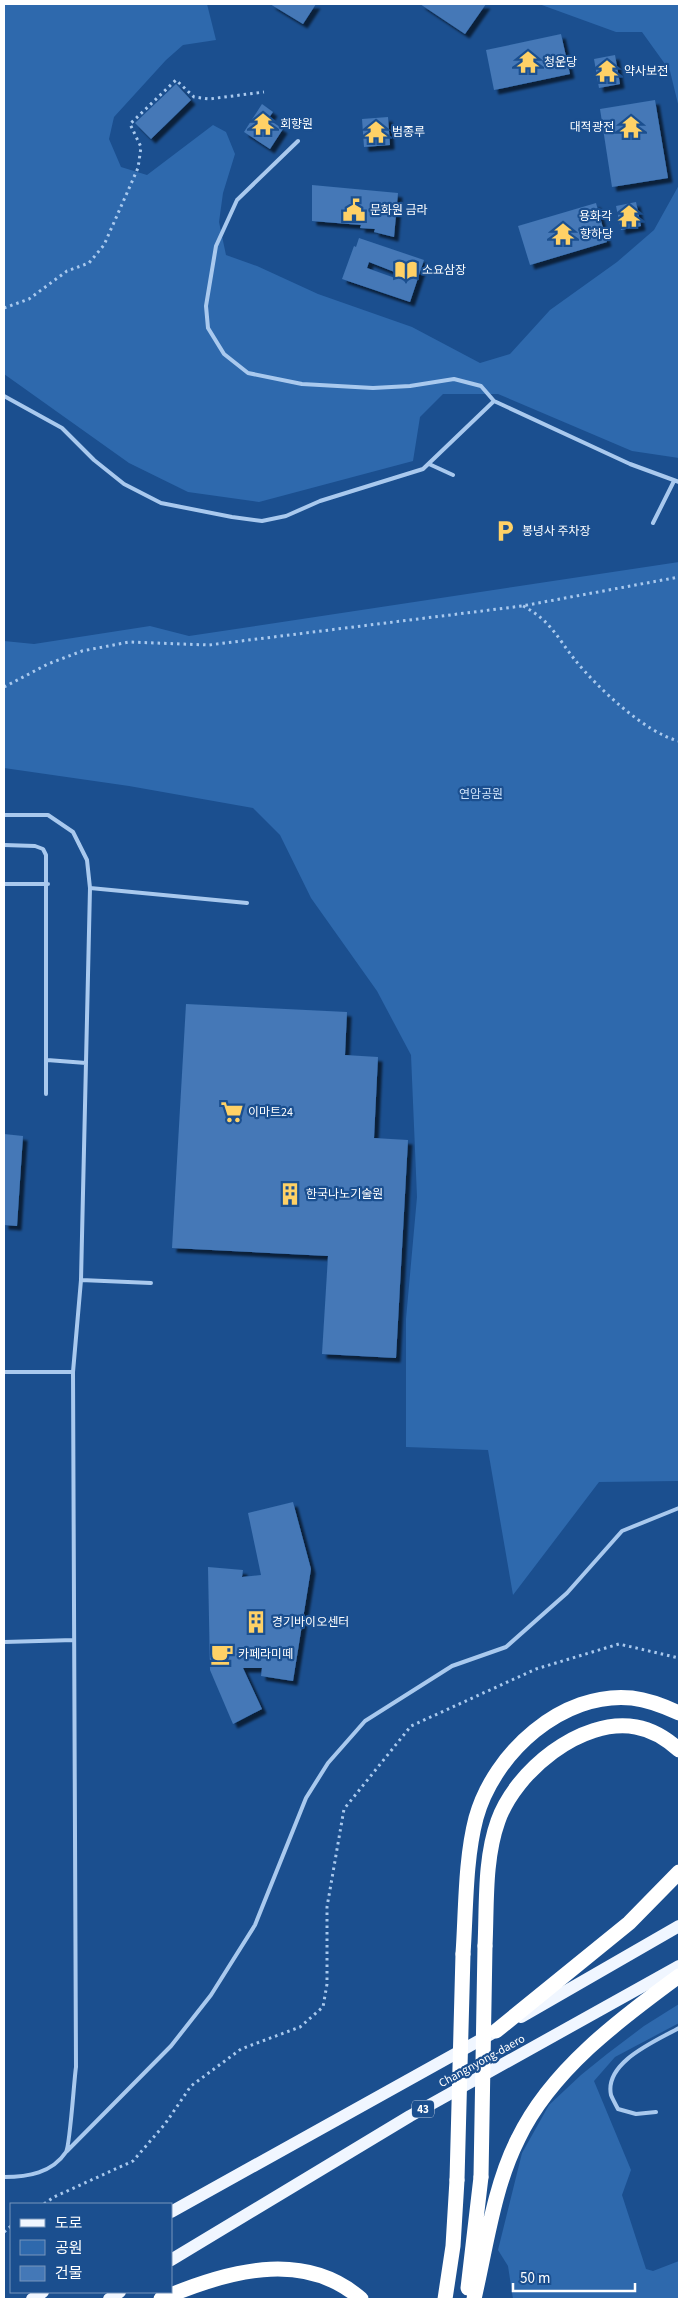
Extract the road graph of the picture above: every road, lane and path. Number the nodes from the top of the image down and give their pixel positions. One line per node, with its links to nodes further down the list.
1 (264, 92): 3 (path)
2 (298, 141): 5 (lane)
3 (4, 308)
4 (4, 396): 6 (lane)
5 (494, 401): 6 (lane); 8 (lane)
6 (429, 464): 7 (lane)
7 (453, 475)
8 (674, 481): 9 (lane); 10 (lane)
9 (679, 482)
10 (653, 523)
11 (679, 577): 12 (path)
12 (522, 606): 13 (path); 14 (path)
13 (4, 687)
14 (679, 741)
15 (4, 816): 19 (lane)
16 (4, 846): 18 (lane)
17 (4, 884): 18 (lane)
18 (48, 884): 21 (lane)
19 (90, 888): 20 (lane); 22 (lane)
20 (247, 903)
21 (47, 1060): 22 (lane); 23 (lane)
22 (86, 1063): 24 (lane)
23 (46, 1094)
24 (81, 1280): 25 (lane); 27 (lane)
25 (151, 1283)
26 (4, 1372): 27 (lane)
27 (73, 1372): 29 (lane)
28 (679, 1508): 41 (lane)
29 (74, 1640): 30 (lane); 41 (lane)
30 (4, 1642)
31 (679, 1658): 43 (path)
32 (679, 1713): 48 (highway, bridge)
33 (679, 1750): 49 (highway, bridge)
34 (679, 1872): 39 (highway)
35 (679, 1926): 39 (main road, Changnyong-daero / 43)
36 (679, 1966): 45 (main road, Changnyong-daero / 43)
37 (679, 1976): 50 (highway)
38 (679, 2028): 40 (lane)
39 (496, 2031): 44 (main road, Changnyong-daero / 43)
40 (656, 2112)
41 (68, 2151): 42 (lane)
42 (4, 2178)
43 (45, 2203)
44 (172, 2211)
45 (172, 2259)
46 (161, 2299): 47 (highway)
47 (361, 2299)
48 (445, 2299)
49 (466, 2299)
50 (474, 2299)

